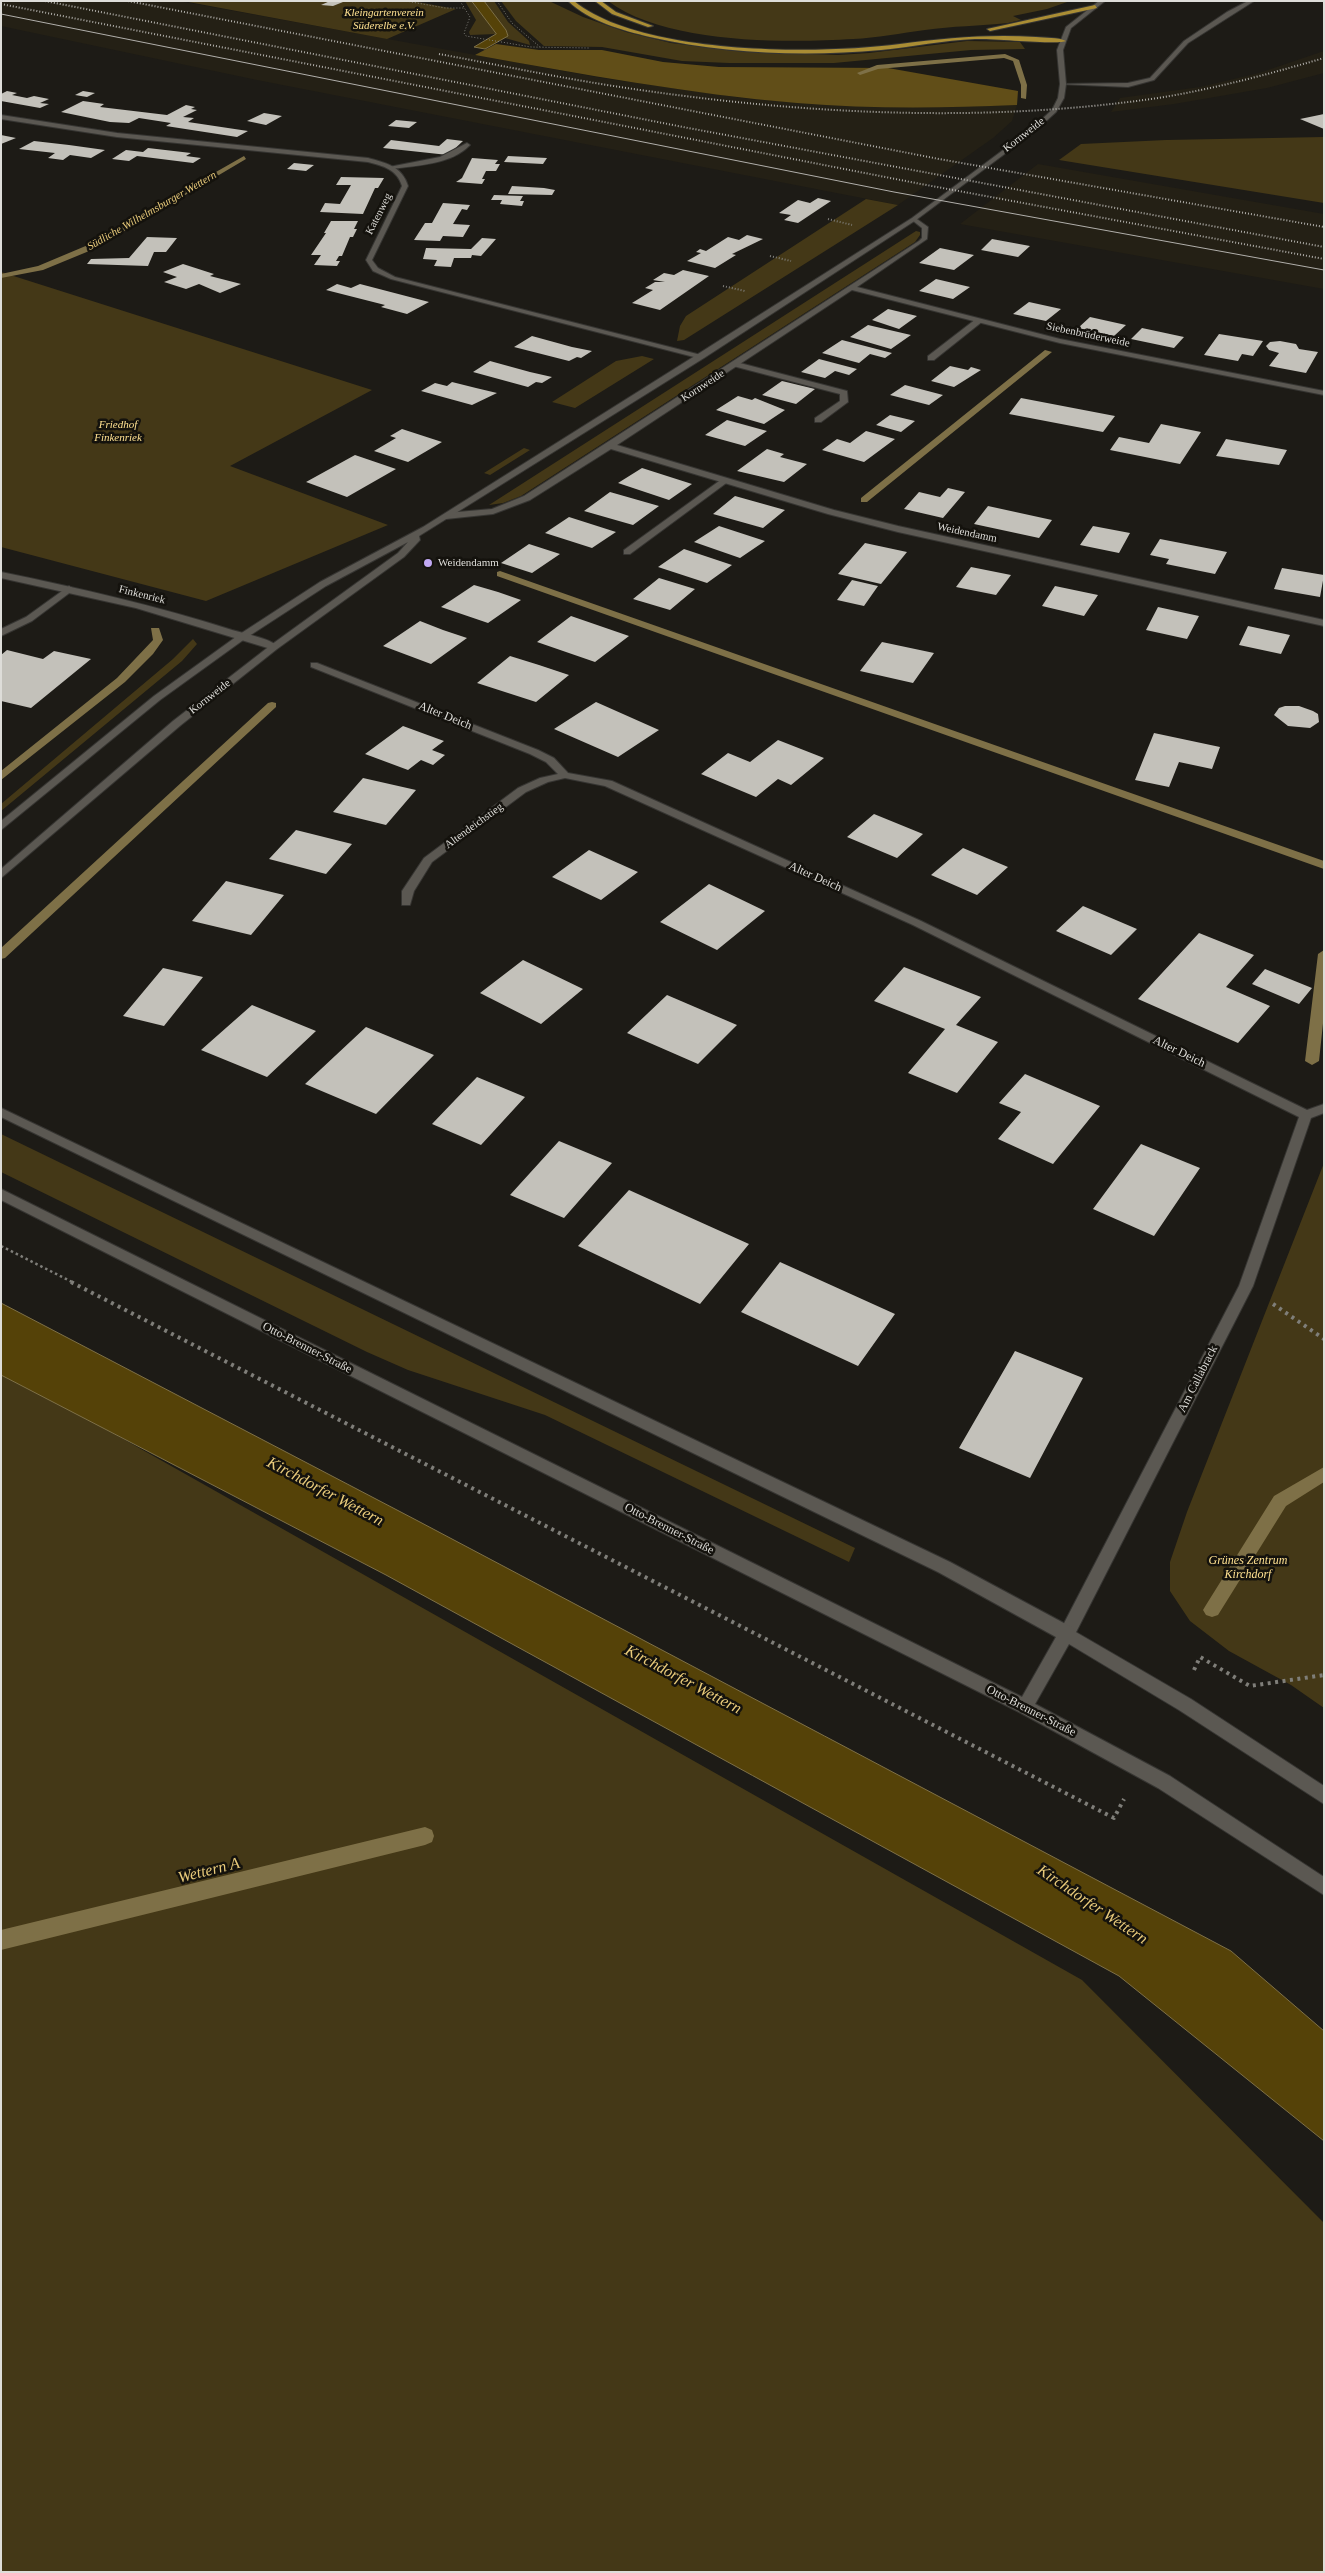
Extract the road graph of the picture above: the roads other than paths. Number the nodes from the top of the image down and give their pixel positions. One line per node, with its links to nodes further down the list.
1 (570, 1): 11 (highway)
2 (597, 1): 6 (highway)
3 (1103, 1): 5 (street, Kornweide)
4 (1252, 1): 14 (street)
5 (1096, 7): 7 (highway); 11 (street, Kornweide)
6 (654, 27)
7 (990, 28): 8 (highway); 9 (highway)
8 (982, 29)
9 (1027, 30)
10 (1048, 32): 11 (highway)
11 (1063, 41): 14 (street, Kornweide)
12 (802, 44): 13 (highway)
13 (821, 44)
14 (1063, 84): 18 (main road, Kornweide)
15 (1, 117): 17 (street)
16 (467, 145): 17 (street)
17 (392, 167): 21 (street, Katenweg)
18 (914, 219): 19 (street, Kornweide); 21 (street, Kornweide)
19 (851, 288): 20 (street, Siebenbrüderweide); 23 (street, Kornweide)
20 (979, 321): 22 (street); 24 (street, Siebenbrüderweide)
21 (701, 356): 28 (street, Kornweide)
22 (931, 358)
23 (736, 364): 25 (street); 26 (street, Kornweide)
24 (1324, 393)
25 (818, 420)
26 (610, 446): 27 (street, Weidendamm); 28 (street, Kornweide)
27 (725, 481): 30 (street); 33 (street, Weidendamm)
28 (446, 516): 29 (street, Kornweide)
29 (426, 529): 35 (street, Kornweide); 36 (street, Kornweide)
30 (627, 552)
31 (1, 575): 32 (street, Finkenriek)
32 (69, 589): 34 (street); 35 (street, Finkenriek)
33 (1324, 623)
34 (1, 632)
35 (243, 636): 36 (street, Finkenriek); 39 (street, Kornweide)
36 (274, 648): 40 (street, Kornweide)
37 (314, 665): 38 (street, Alter Deich)
38 (566, 775): 41 (street, Altendeichstieg); 44 (street, Alter Deich)
39 (1, 827)
40 (1, 875)
41 (406, 903)
42 (1324, 1108): 44 (main road)
43 (1, 1112): 46 (main road)
44 (1306, 1115): 46 (street, Am Callabrack)
45 (1, 1194): 47 (street, Otto-Brenner-Straße)
46 (1067, 1633): 47 (street, Am Callabrack); 48 (street)
47 (1025, 1707): 49 (street, Otto-Brenner-Straße)
48 (1324, 1796)
49 (1324, 1887)

